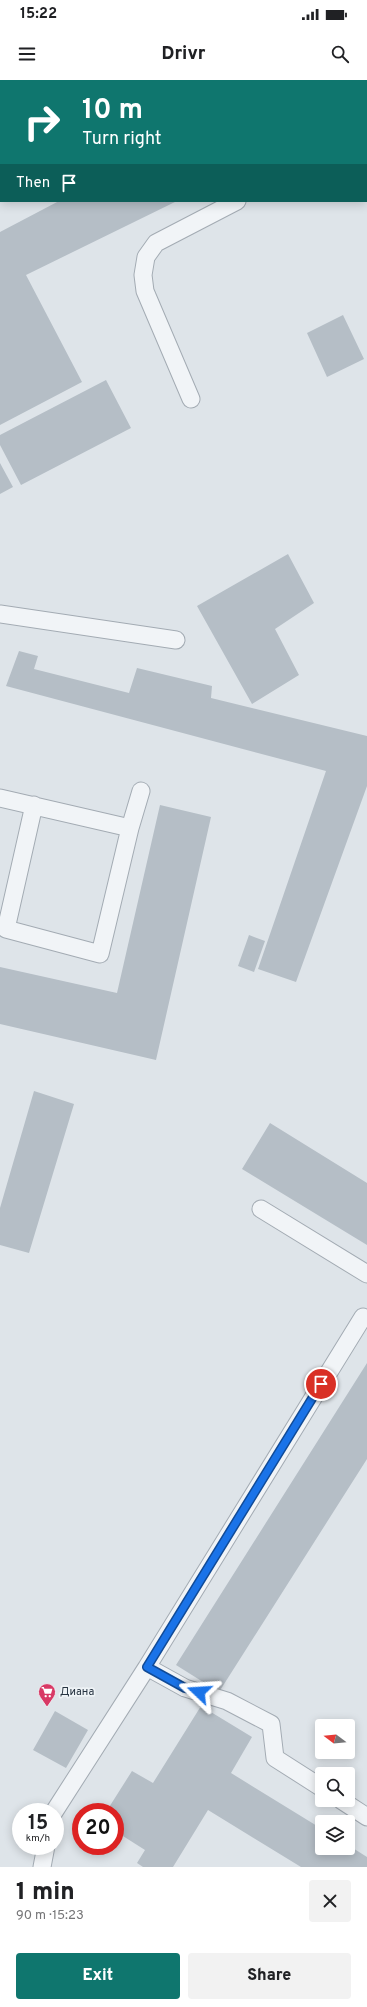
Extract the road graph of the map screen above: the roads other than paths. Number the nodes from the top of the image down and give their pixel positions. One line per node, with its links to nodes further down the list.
1 (235, 202): 2 (lane)
2 (191, 399)
3 (0, 614): 4 (lane)
4 (176, 640)
5 (141, 791): 8 (lane)
6 (0, 798): 7 (lane)
7 (34, 805): 8 (lane); 8 (lane)
8 (130, 828)
9 (262, 1209): 10 (lane)
10 (367, 1274)
11 (363, 1317): 12 (lane)
12 (147, 1667): 13 (lane); 14 (lane)
13 (315, 1784)
14 (60, 1803)
15 (352, 1807): 16 (lane)
16 (367, 1817)
17 (44, 1855): 18 (lane)
18 (42, 1867)

